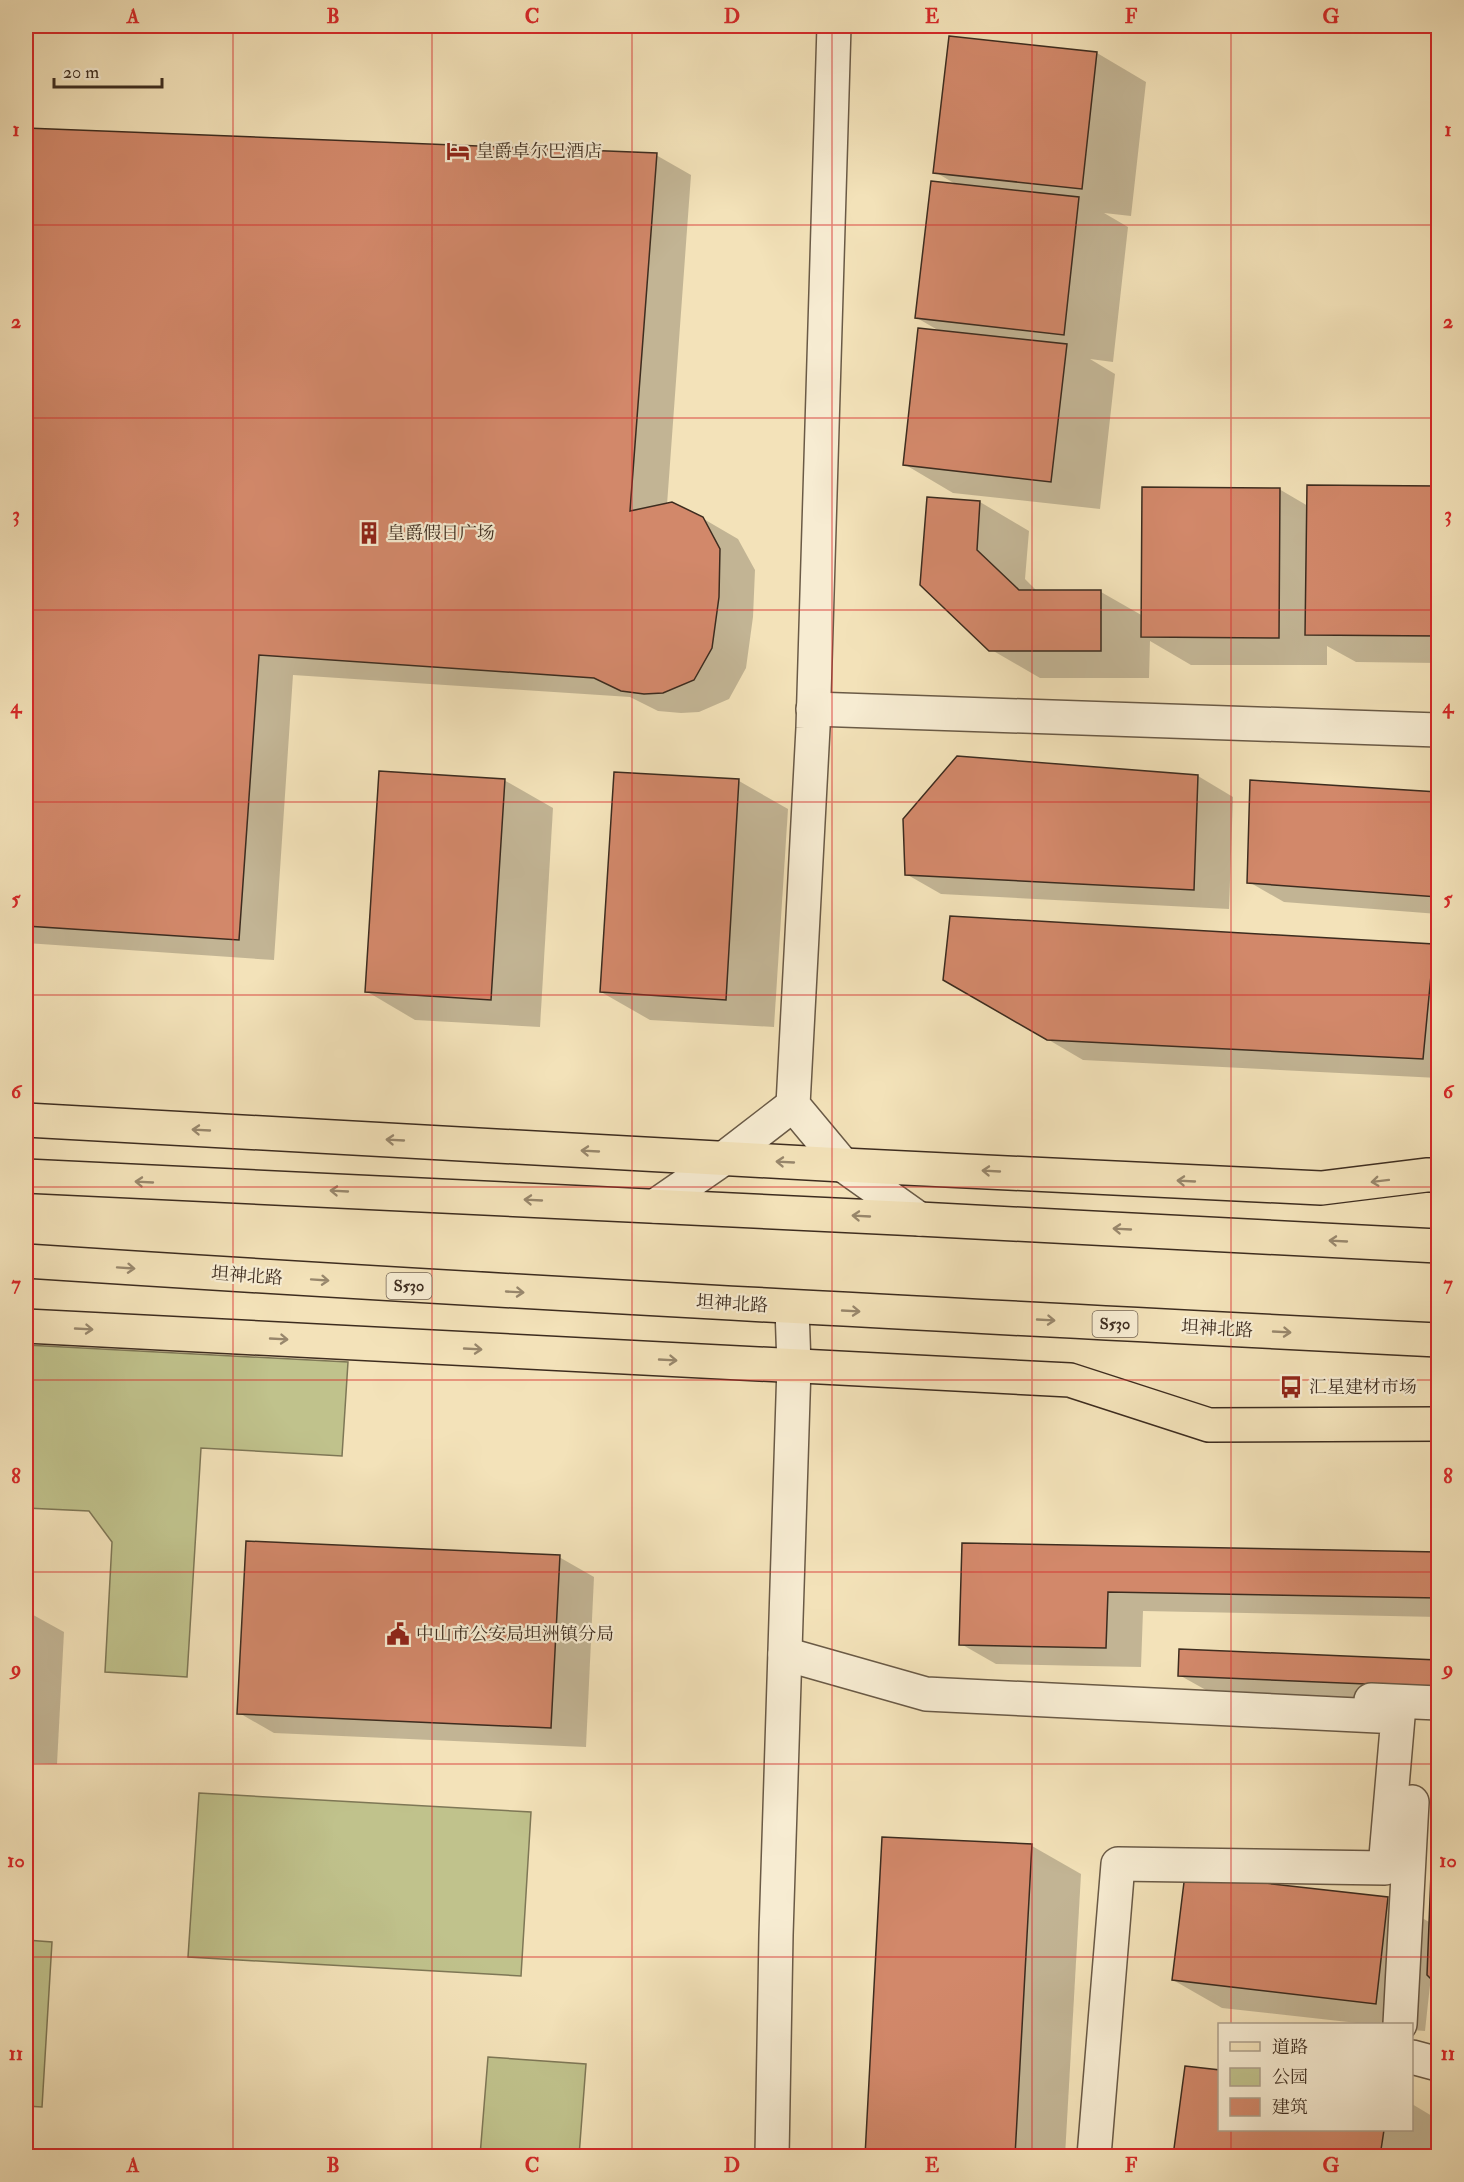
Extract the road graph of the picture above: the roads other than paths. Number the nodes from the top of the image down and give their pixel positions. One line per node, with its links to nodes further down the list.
1 (834, 26): 2 (street)
2 (813, 709): 3 (street); 4 (street)
3 (1438, 730)
4 (793, 1105): 6 (street); 7 (street)
5 (26, 1120): 6 (main road, one-way to 5)
6 (723, 1159): 7 (main road, one-way to 6); 10 (street)
7 (843, 1165): 9 (main road, one-way to 7); 11 (street)
8 (26, 1176): 10 (main road, one-way to 8)
9 (1438, 1176)
10 (655, 1206): 11 (main road, one-way to 10)
11 (919, 1219): 12 (main road, one-way to 11)
12 (1438, 1246)
13 (26, 1261): 14 (main road, 坦神北路 / S530, one-way to 14)
14 (792, 1308): 16 (main road, 坦神北路 / S530, one-way to 16); 17 (street)
15 (26, 1326): 17 (main road, one-way to 17)
16 (1438, 1340)
17 (794, 1366): 18 (main road); 19 (street)
18 (1438, 1424)
19 (785, 1654): 20 (street); 25 (street)
20 (917, 1691): 21 (street); 21 (street)
21 (1423, 1714): 22 (street); 26 (street)
22 (1400, 2023)
23 (1413, 2057): 24 (street)
24 (1438, 2064)
25 (772, 2157)
26 (1094, 2157)

